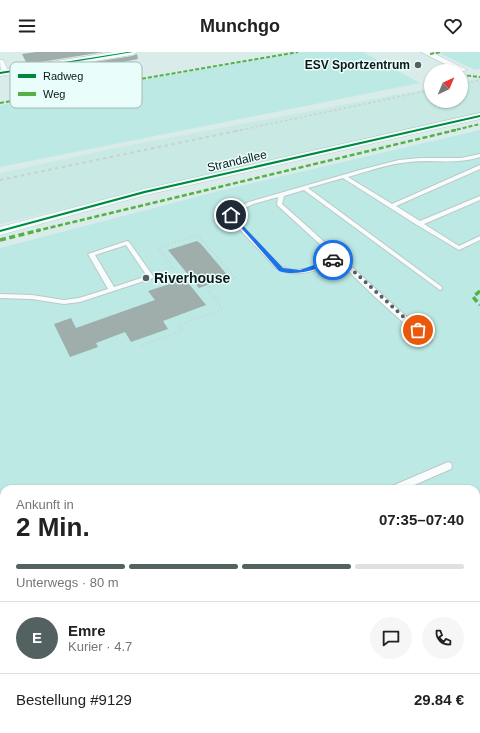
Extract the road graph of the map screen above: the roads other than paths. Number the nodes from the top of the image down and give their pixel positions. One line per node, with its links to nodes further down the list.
1 (132, 52): 4 (street)
2 (425, 52): 5 (street)
3 (0, 62): 6 (street)
4 (67, 62)
5 (450, 64)
6 (2, 72)
7 (480, 116): 17 (street, Strandallee)
8 (480, 155): 9 (lane)
9 (469, 160): 10 (lane); 11 (lane)
10 (480, 166): 15 (lane)
11 (345, 177): 12 (lane); 15 (lane)
12 (306, 189): 13 (lane); 20 (lane)
13 (281, 195): 19 (lane); 19 (lane)
14 (480, 198): 16 (lane)
15 (391, 206): 16 (lane)
16 (419, 224): 18 (lane)
17 (0, 231)
18 (480, 238)
19 (338, 257): 23 (lane)
20 (440, 288)
21 (112, 290): 21 (lane); 22 (lane)
22 (0, 296)
23 (428, 340)
24 (448, 466): 25 (lane)
25 (404, 485)

